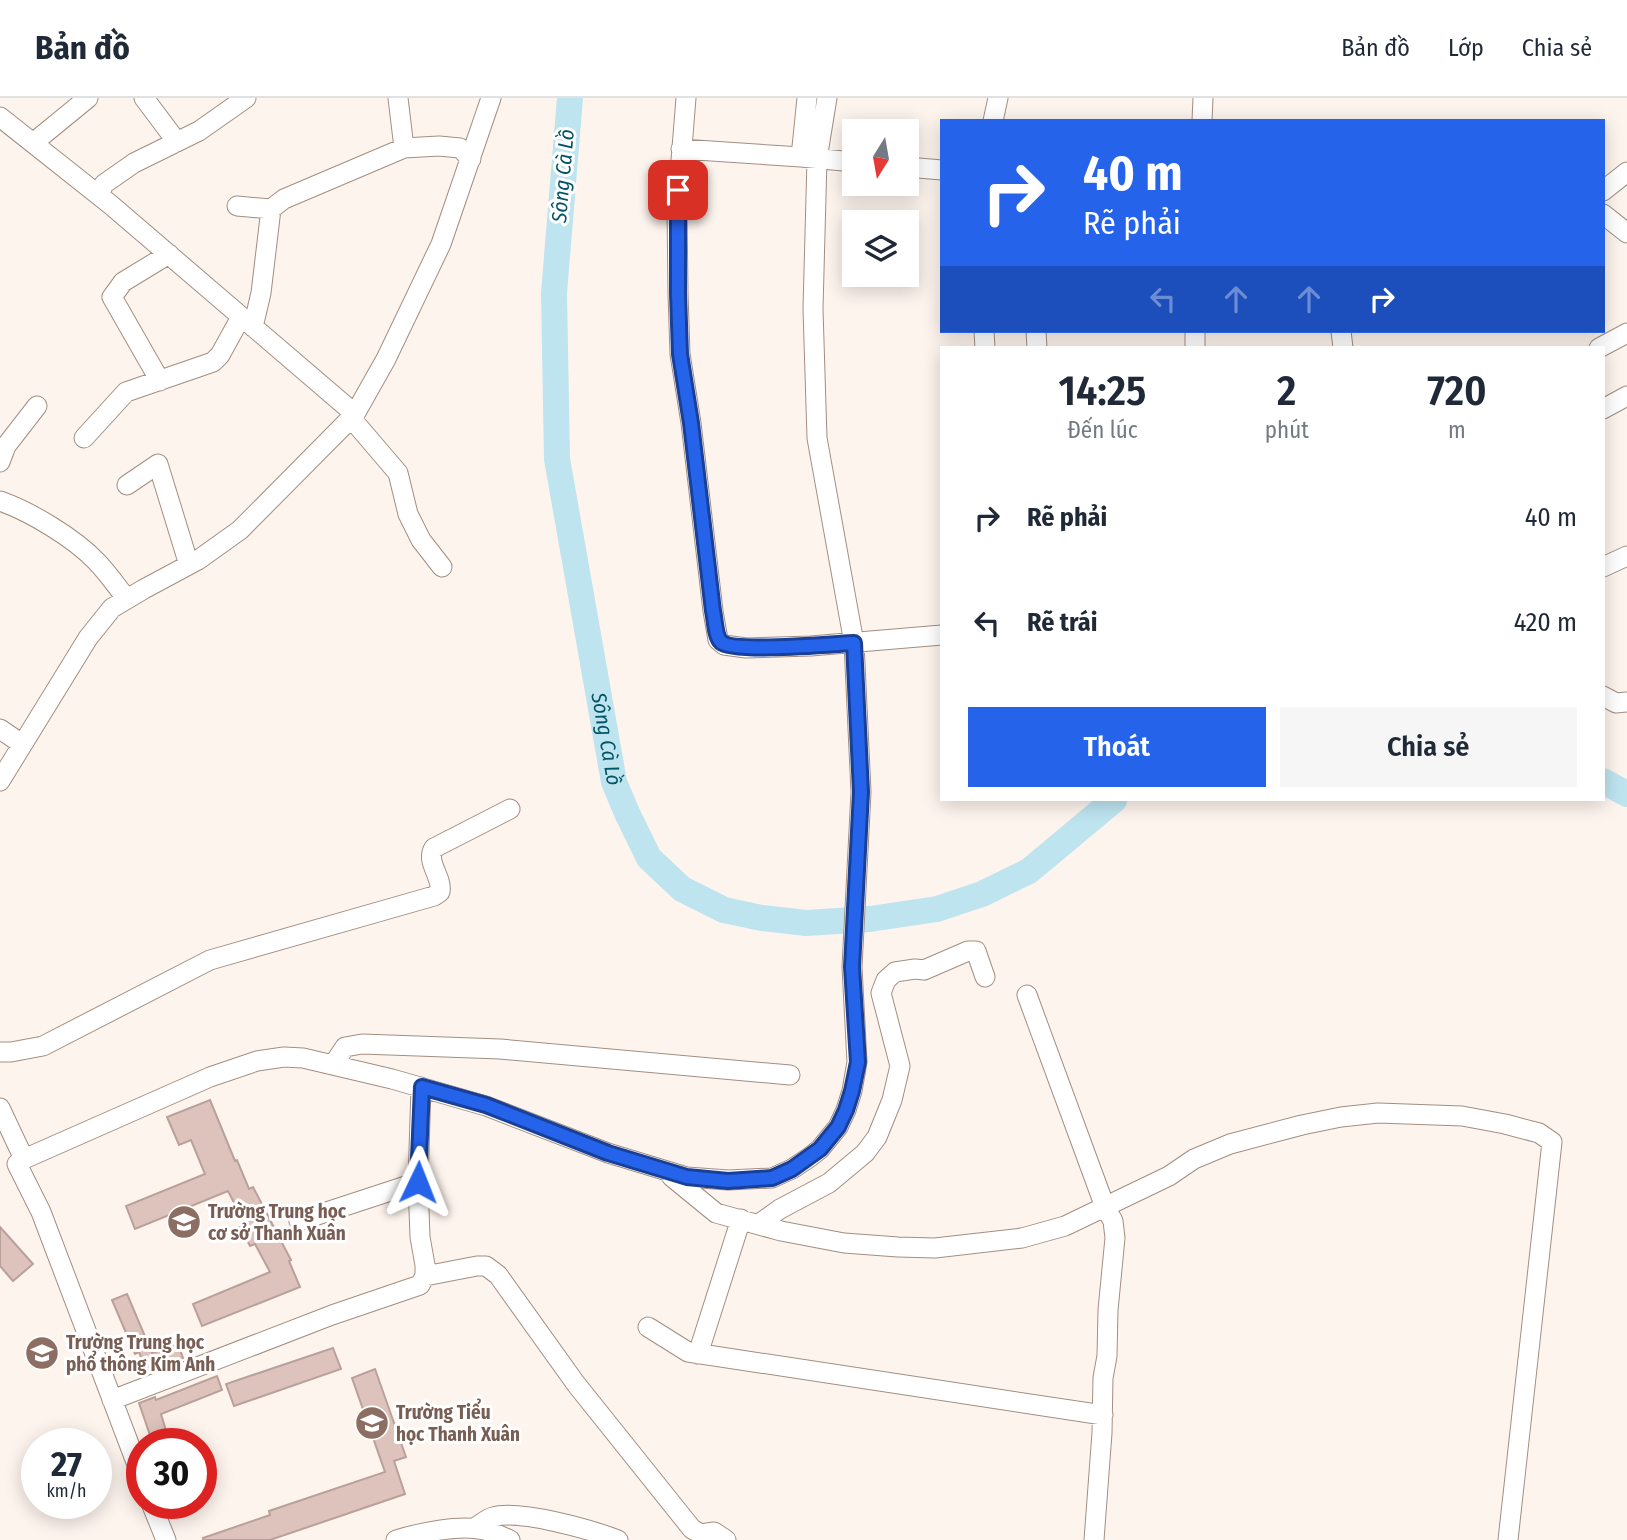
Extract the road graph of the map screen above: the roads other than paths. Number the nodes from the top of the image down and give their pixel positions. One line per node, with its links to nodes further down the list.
1 (88, 98): 15 (street)
2 (144, 98): 14 (street)
3 (246, 98): 14 (street)
4 (398, 98): 16 (street)
5 (491, 98): 19 (street)
6 (686, 98): 17 (street)
7 (807, 98): 18 (street)
8 (827, 98): 18 (street)
9 (998, 98): 12 (street)
10 (1203, 98): 13 (street)
11 (0, 117): 15 (street)
12 (993, 119)
13 (1202, 119)
14 (177, 142): 25 (street)
15 (33, 143): 25 (street)
16 (404, 148): 19 (street); 27 (street)
17 (681, 149): 18 (street); 49 (street)
18 (809, 158): 20 (street); 49 (street)
19 (471, 159): 38 (street)
20 (842, 161)
21 (919, 168): 22 (street)
22 (940, 170)
23 (1627, 172): 24 (street)
24 (1605, 189)
25 (99, 195): 30 (street)
26 (237, 206): 27 (street)
27 (271, 209): 31 (street)
28 (1605, 216): 29 (street)
29 (1627, 233)
30 (169, 254): 31 (street); 34 (street)
31 (247, 322): 34 (street); 38 (street)
32 (1627, 333): 33 (street)
33 (1603, 346)
34 (160, 381): 39 (street)
35 (1627, 396): 37 (street)
36 (37, 406): 40 (street)
37 (1605, 408)
38 (353, 416): 44 (street); 46 (street)
39 (85, 438)
40 (0, 462)
41 (127, 485): 44 (street)
42 (0, 501): 47 (street)
43 (1627, 556): 45 (street)
44 (189, 565): 47 (street)
45 (1605, 566)
46 (442, 567)
47 (127, 599): 53 (street)
48 (940, 635): 49 (street)
49 (854, 643): 64 (street)
50 (1605, 697): 51 (street)
51 (1627, 702)
52 (0, 729): 53 (street)
53 (22, 744): 54 (street)
54 (0, 780)
55 (510, 809): 58 (street)
56 (985, 977): 68 (street)
57 (1027, 995): 66 (street)
58 (0, 1052)
59 (332, 1065): 60 (street); 61 (street); 63 (street)
60 (790, 1075)
61 (422, 1087): 64 (street); 65 (street)
62 (0, 1108): 63 (street)
63 (24, 1159): 72 (street)
64 (668, 1171): 68 (street)
65 (418, 1182): 67 (street); 69 (street)
66 (1105, 1207): 68 (street); 73 (street); 84 (street)
67 (299, 1221)
68 (750, 1222): 71 (street)
69 (425, 1276): 72 (street); 82 (street)
70 (648, 1327): 71 (street)
71 (698, 1354): 73 (street)
72 (112, 1400): 74 (street)
73 (1103, 1415): 83 (street)
74 (126, 1436)
75 (157, 1519): 78 (street)
76 (474, 1528): 77 (street); 80 (street); 81 (street)
77 (419, 1537): 79 (street)
78 (166, 1540)
79 (396, 1540)
80 (510, 1540)
81 (618, 1540)
82 (726, 1540)
83 (1094, 1540)
84 (1508, 1540)

